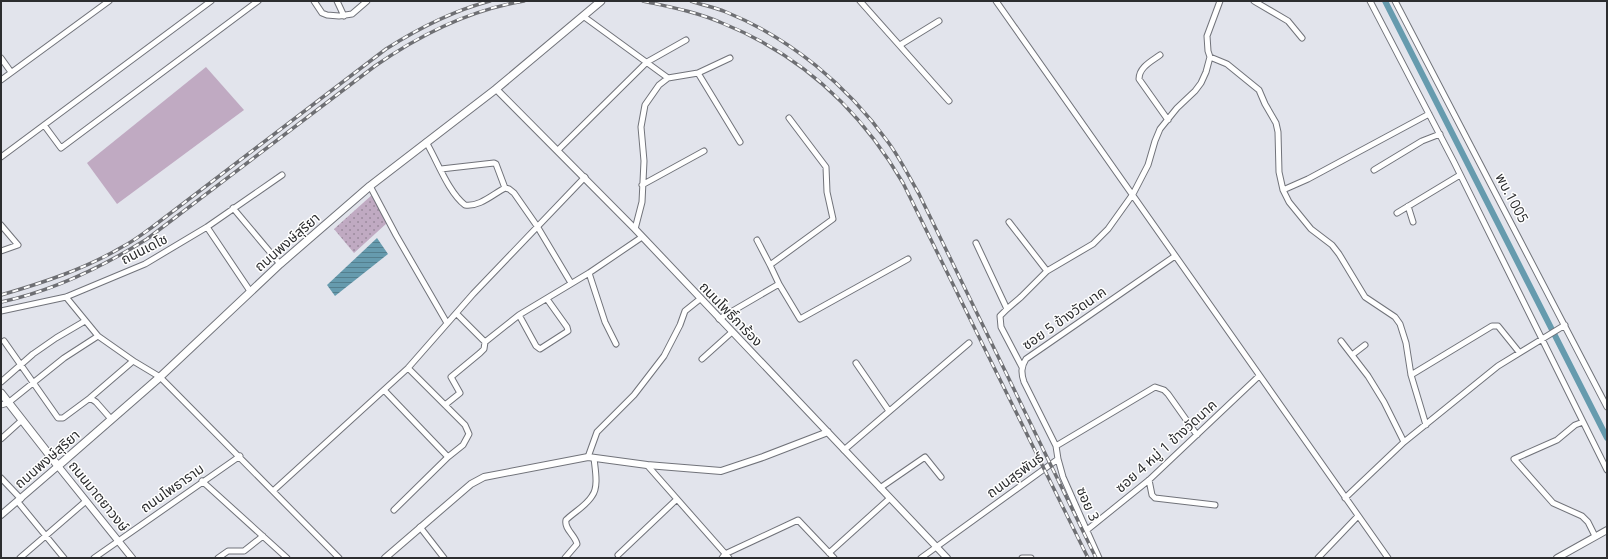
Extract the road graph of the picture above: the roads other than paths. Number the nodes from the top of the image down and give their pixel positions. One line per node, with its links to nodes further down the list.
1 (109, 1): 25 (street)
2 (211, 1): 34 (street)
3 (258, 1): 34 (street)
4 (314, 1): 14 (street)
5 (337, 1): 14 (street)
6 (367, 1): 14 (street)
7 (601, 1): 15 (main road, ถนนพงษ์สุริยา)
8 (860, 1): 19 (street)
9 (996, 1): 50 (street)
10 (1220, 1): 21 (street)
11 (1254, 1): 17 (street)
12 (1370, 1): 31 (street)
13 (1395, 1): 83 (street, พบ.1005)
14 (344, 16)
15 (583, 16): 24 (street); 29 (main road, ถนนพงษ์สุริยา)
16 (939, 21): 19 (street)
17 (1302, 38)
18 (686, 40): 24 (street)
19 (900, 45): 30 (street)
20 (1160, 55): 33 (street)
21 (1210, 57): 33 (street); 49 (street)
22 (1, 58): 25 (street)
23 (730, 58): 26 (street)
24 (647, 62): 27 (street); 38 (street)
25 (11, 72): 28 (street)
26 (698, 73): 27 (street); 37 (street)
27 (668, 78): 46 (street)
28 (1, 80)
29 (496, 89): 36 (main road, ถนนพงษ์สุริยา); 38 (street, ถนนโพธิ์การ้อง)
30 (949, 101)
31 (1429, 114): 35 (street); 49 (street)
32 (789, 118): 67 (street)
33 (1168, 120): 50 (street)
34 (44, 124): 40 (street)
35 (1440, 134): 42 (street); 44 (street)
36 (426, 142): 41 (street); 47 (main road, ถนนพงษ์สุริยา)
37 (740, 142)
38 (558, 150): 45 (street, ถนนโพธิ์การ้อง)
39 (704, 151): 46 (street)
40 (1, 156)
41 (440, 169): 48 (street); 48 (street)
42 (1374, 170)
43 (282, 175): 52 (street, ถนนเดโช)
44 (1460, 175): 51 (street); 86 (street)
45 (585, 178): 57 (street); 59 (street, ถนนโพธิ์การ้อง)
46 (642, 185): 59 (street)
47 (370, 186): 66 (main road, ถนนพงษ์สุริยา); 82 (street)
48 (505, 188): 57 (street)
49 (1283, 190): 101 (street)
50 (1132, 195): 64 (street); 68 (street)
51 (1408, 206): 53 (street); 55 (street)
52 (233, 208): 58 (street, ถนนเดโช); 66 (street)
53 (1397, 213)
54 (1009, 222): 68 (street)
55 (1413, 222)
56 (1, 225): 63 (street)
57 (537, 226): 70 (street); 78 (street)
58 (207, 228): 72 (street); 73 (street, ถนนเดโช)
59 (635, 229): 60 (street, ถนนโพธิ์การ้อง)
60 (642, 237): 69 (street); 75 (street, ถนนโพธิ์การ้อง)
61 (757, 240): 67 (street)
62 (976, 243): 76 (street)
63 (1, 251)
64 (1175, 256): 99 (street, ซอย 5 ข้างวัดนาค); 102 (street)
65 (908, 260): 71 (street)
66 (280, 264): 72 (main road, ถนนพงษ์สุริยา)
67 (770, 265): 71 (street)
68 (1047, 271): 76 (street)
69 (589, 273): 70 (street); 91 (street)
70 (571, 283): 74 (street)
71 (779, 284): 80 (street)
72 (250, 292): 103 (main road, ถนนพงษ์สุริยา)
73 (66, 297): 77 (street, ถนนเดโช); 81 (street)
74 (547, 299): 79 (street); 79 (street)
75 (700, 299): 80 (street, ถนนโพธิ์การ้อง); 125 (street)
76 (1007, 309): 99 (street)
77 (1, 311)
78 (457, 314): 82 (street); 89 (street)
79 (519, 315): 89 (street)
80 (719, 319): 84 (street, ถนนโพธิ์การ้อง)
81 (85, 322): 85 (street); 98 (street)
82 (447, 323): 100 (street)
83 (1565, 325): 86 (street); 111 (street, พบ.1005)
84 (732, 332): 95 (street); 117 (street, ถนนโพธิ์การ้อง)
85 (98, 336): 96 (street); 105 (street)
86 (1542, 339): 93 (street); 115 (street)
87 (1341, 341): 94 (street)
88 (4, 342): 98 (street)
89 (485, 342): 110 (street)
90 (969, 343): 112 (street)
91 (616, 344)
92 (1365, 345): 94 (street)
93 (1519, 352): 101 (street); 116 (street)
94 (1352, 355): 120 (street)
95 (702, 359)
96 (133, 361): 103 (street); 108 (street)
97 (856, 363): 112 (street)
98 (20, 365): 104 (street); 105 (street)
99 (1022, 367): 121 (street, ซอย 5 ข้างวัดนาค)
100 (408, 368): 106 (street); 110 (street)
101 (1411, 375): 116 (street)
102 (1260, 376): 118 (street, ซอย 4 หมู่ 1 ข้างวัดนาค); 137 (street)
103 (160, 377): 114 (main road, ถนนพงษ์สุริยา); 123 (street)
104 (1, 382)
105 (34, 383): 108 (street); 109 (street)
106 (384, 390): 124 (street); 135 (street)
107 (1, 394): 109 (main road, ถนนมาตยาวงษ์)
108 (90, 398): 114 (street)
109 (4, 404): 113 (main road, ถนนมาตยาวงษ์)
110 (445, 405): 124 (street)
111 (1607, 407)
112 (889, 411): 122 (street)
113 (22, 420): 119 (street); 128 (main road, ถนนมาตยาวงษ์)
114 (111, 420): 128 (main road, ถนนพงษ์สุริยา)
115 (1583, 422): 129 (street); 150 (street)
116 (1426, 425): 120 (street)
117 (828, 432): 122 (street, ถนนโพธิ์การ้อง); 127 (street)
118 (1197, 435): 121 (street, ถนนสุรพันธ์); 132 (street, ซอย 4 หมู่ 1 ข้างวัดนาค)
119 (1, 439)
120 (1404, 442): 137 (street)
121 (1056, 446): 126 (street, ถนนสุรพันธ์)
122 (844, 450): 134 (street, ถนนโพธิ์การ้อง)
123 (240, 456): 133 (street, ถนนโพธาราม); 135 (street)
124 (448, 457): 142 (street)
125 (591, 458): 127 (street); 145 (street); 165 (street)
126 (1058, 458): 146 (street, ซอย 3); 152 (street, ถนนสุรพันธ์)
127 (647, 465): 138 (street)
128 (58, 466): 139 (street, ถนนพงษ์สุริยา); 140 (street, ถนนมาตยาวงษ์)
129 (1607, 470)
130 (941, 477): 134 (street)
131 (1, 478): 139 (street)
132 (1149, 480): 141 (street); 146 (street, ซอย 4 หมู่ 1 ข้างวัดนาค)
133 (202, 481): 149 (street); 151 (street, ถนนโพธาราม)
134 (880, 488): 136 (street, ถนนโพธิ์การ้อง)
135 (273, 491): 162 (street)
136 (890, 498): 152 (street, ถนนโพธิ์การ้อง); 153 (street)
137 (1345, 498): 144 (street)
138 (677, 499): 154 (street); 155 (street)
139 (19, 500): 143 (street, ถนนพงษ์สุริยา); 148 (street)
140 (86, 501): 148 (street); 151 (street, ถนนมาตยาวงษ์)
141 (1215, 505)
142 (394, 510)
143 (1, 515)
144 (1358, 516): 172 (street); 173 (street)
145 (420, 527): 163 (street); 164 (street)
146 (1087, 530): 171 (street, ซอย 3)
147 (1607, 530): 150 (street)
148 (45, 536): 156 (street); 157 (street)
149 (263, 536): 160 (street); 161 (street)
150 (1595, 536): 174 (street)
151 (118, 540): 158 (street, ถนนโพธาราม); 159 (street, ถนนมาตยาวงษ์)
152 (937, 547): 167 (street, ถนนสุรพันธ์); 168 (street, ถนนโพธิ์การ้อง)
153 (829, 553): 155 (street); 166 (street)
154 (618, 555)
155 (725, 557)
156 (20, 558)
157 (64, 558)
158 (94, 558)
159 (132, 558)
160 (218, 558)
161 (287, 558)
162 (339, 558)
163 (385, 558)
164 (444, 558)
165 (565, 558)
166 (834, 558)
167 (920, 558)
168 (947, 558)
169 (1022, 558): 170 (street)
170 (1031, 558)
171 (1099, 558)
172 (1318, 558)
173 (1388, 558)
174 (1557, 558)

